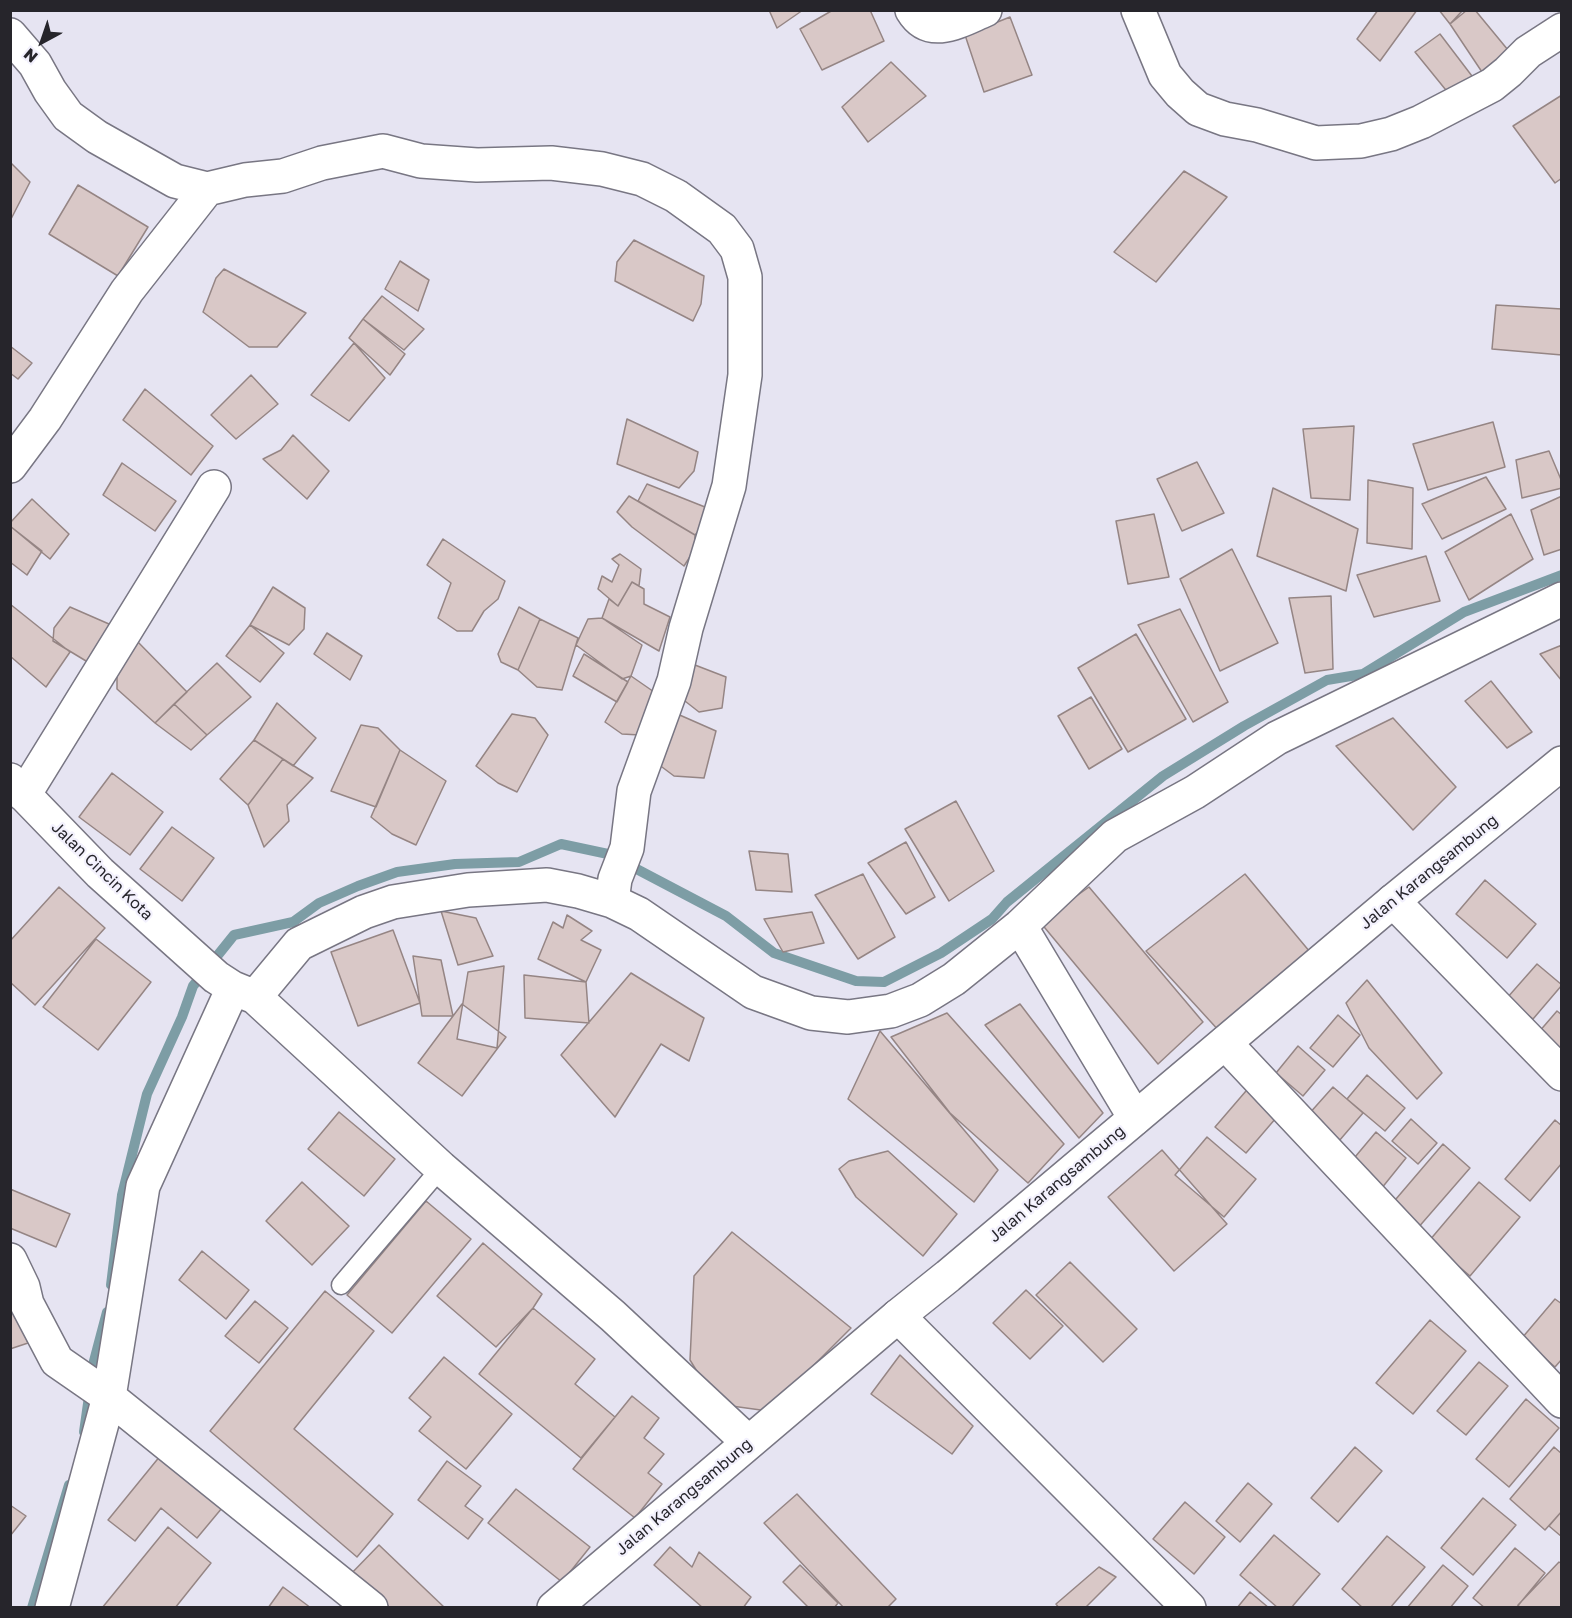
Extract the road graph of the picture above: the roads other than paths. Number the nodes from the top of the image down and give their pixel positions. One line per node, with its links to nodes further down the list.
1 (912, 10): 2 (street)
2 (985, 10)
3 (1138, 10): 4 (street)
4 (1562, 30)
5 (10, 35): 6 (street)
6 (207, 189): 7 (street); 12 (street)
7 (10, 466)
8 (214, 487): 11 (street)
9 (1562, 599): 14 (street)
10 (1562, 764): 13 (street, Jalan Karangsambung)
11 (17, 788): 15 (street, Jalan Cincin Kota)
12 (614, 890): 14 (street); 15 (street)
13 (1393, 901): 16 (street, Jalan Karangsambung); 17 (street)
14 (1020, 926): 18 (street)
15 (225, 980): 19 (street, Jalan Cincin Kota); 23 (street)
16 (1226, 1043): 18 (street, Jalan Karangsambung); 24 (street)
17 (1562, 1074)
18 (1136, 1118): 22 (street, Jalan Karangsambung)
19 (441, 1168): 21 (lane); 25 (street, Jalan Cincin Kota)
20 (10, 1260): 23 (street)
21 (341, 1285)
22 (898, 1316): 25 (street, Jalan Karangsambung); 29 (street)
23 (105, 1395): 26 (street); 27 (street)
24 (1562, 1401)
25 (748, 1442): 28 (street, Jalan Karangsambung)
26 (52, 1608)
27 (371, 1608)
28 (554, 1608)
29 (1189, 1608)

